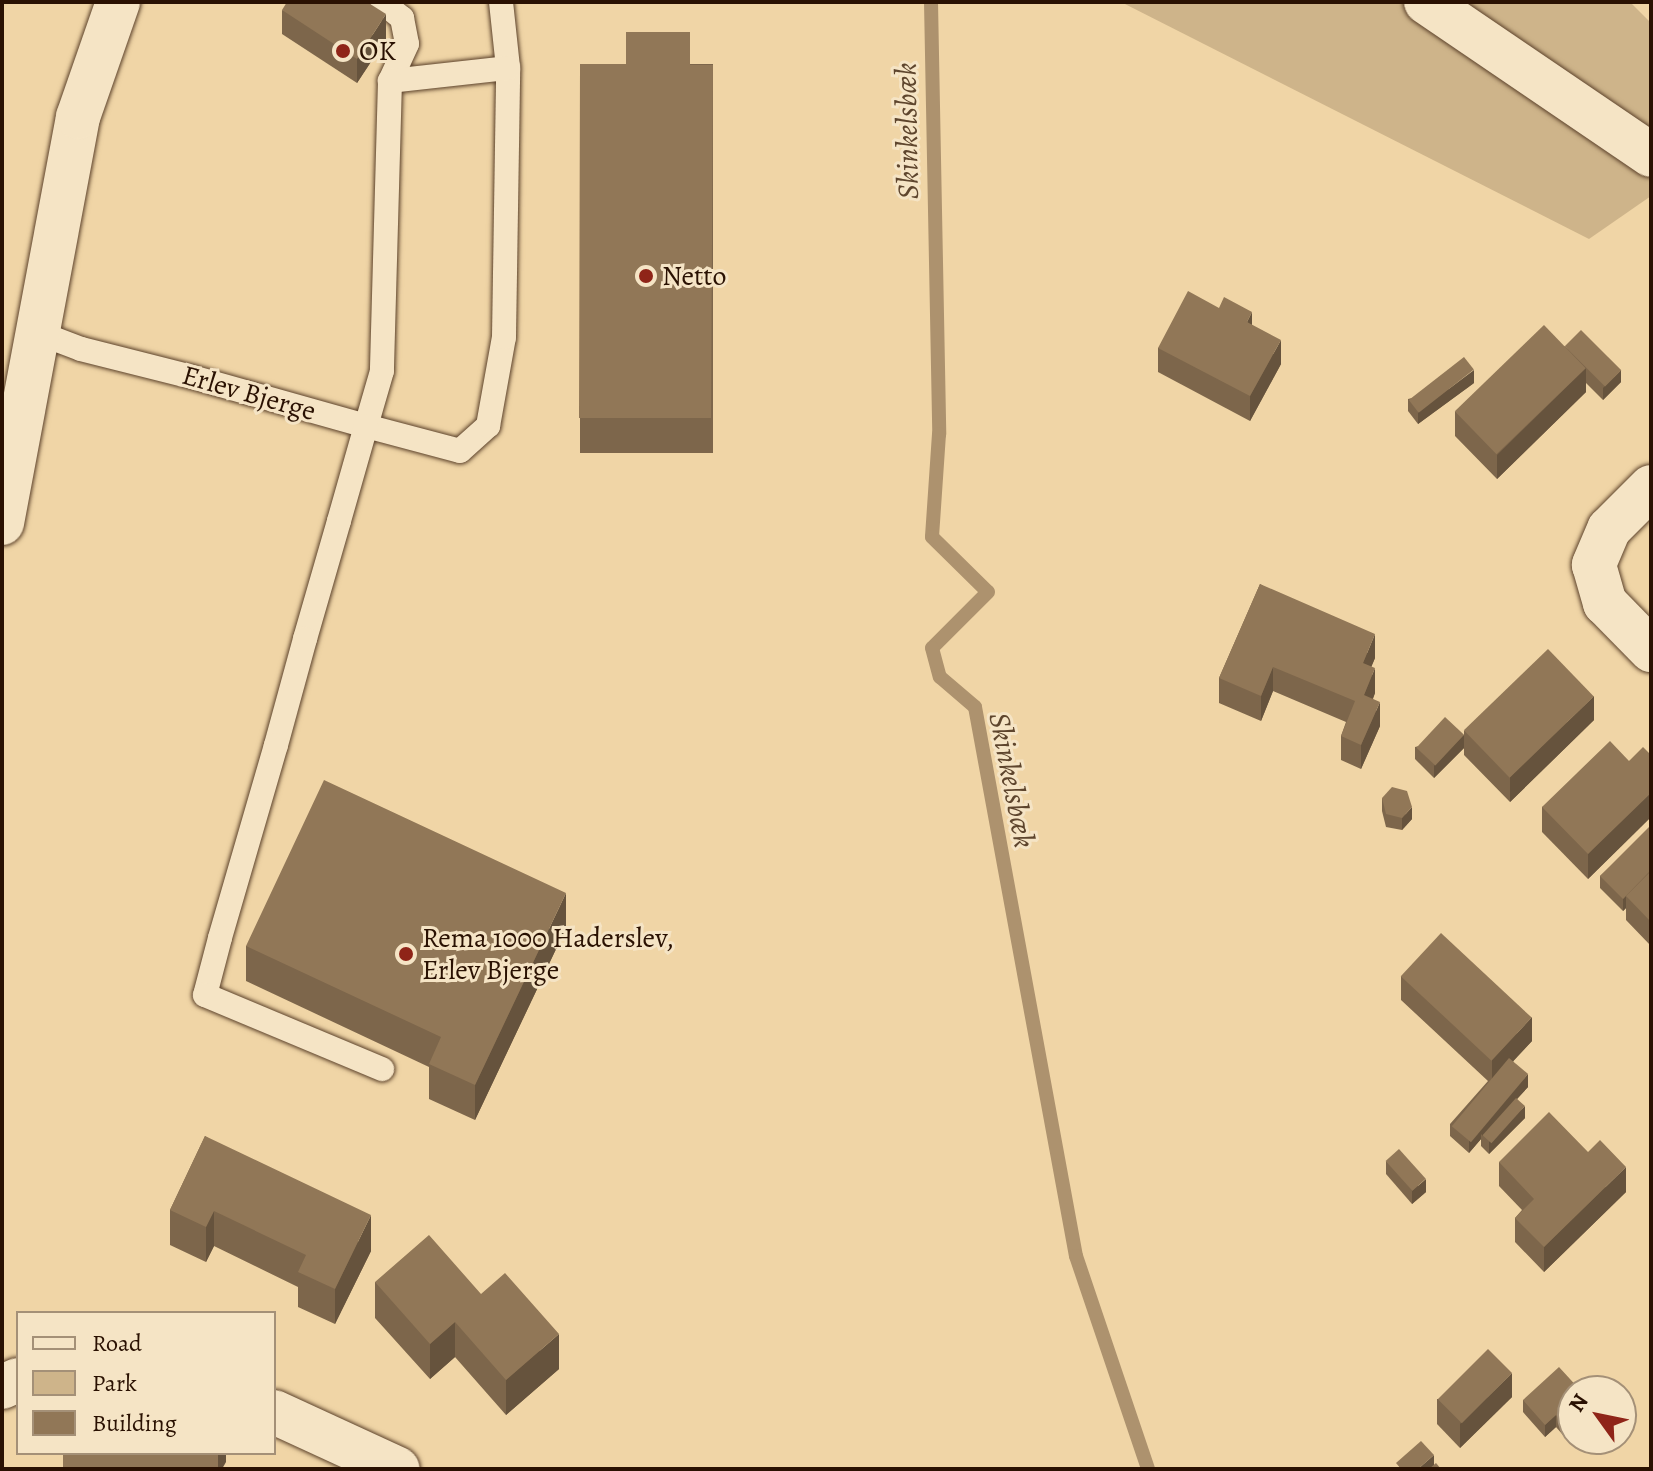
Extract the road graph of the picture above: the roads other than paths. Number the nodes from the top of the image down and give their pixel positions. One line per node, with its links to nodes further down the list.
1 (118, 2): 8 (street)
2 (382, 2): 6 (lane)
3 (501, 2): 5 (lane)
4 (1426, 2): 7 (street)
5 (508, 68): 6 (lane); 9 (lane, Erlev Bjerge)
6 (390, 81): 9 (lane)
7 (1651, 155)
8 (39, 333): 9 (lane, Erlev Bjerge); 11 (street)
9 (366, 426): 13 (lane)
10 (1651, 487): 12 (street)
11 (2, 523)
12 (1651, 650)
13 (382, 1069)
14 (276, 1413): 15 (street)
15 (398, 1469)

